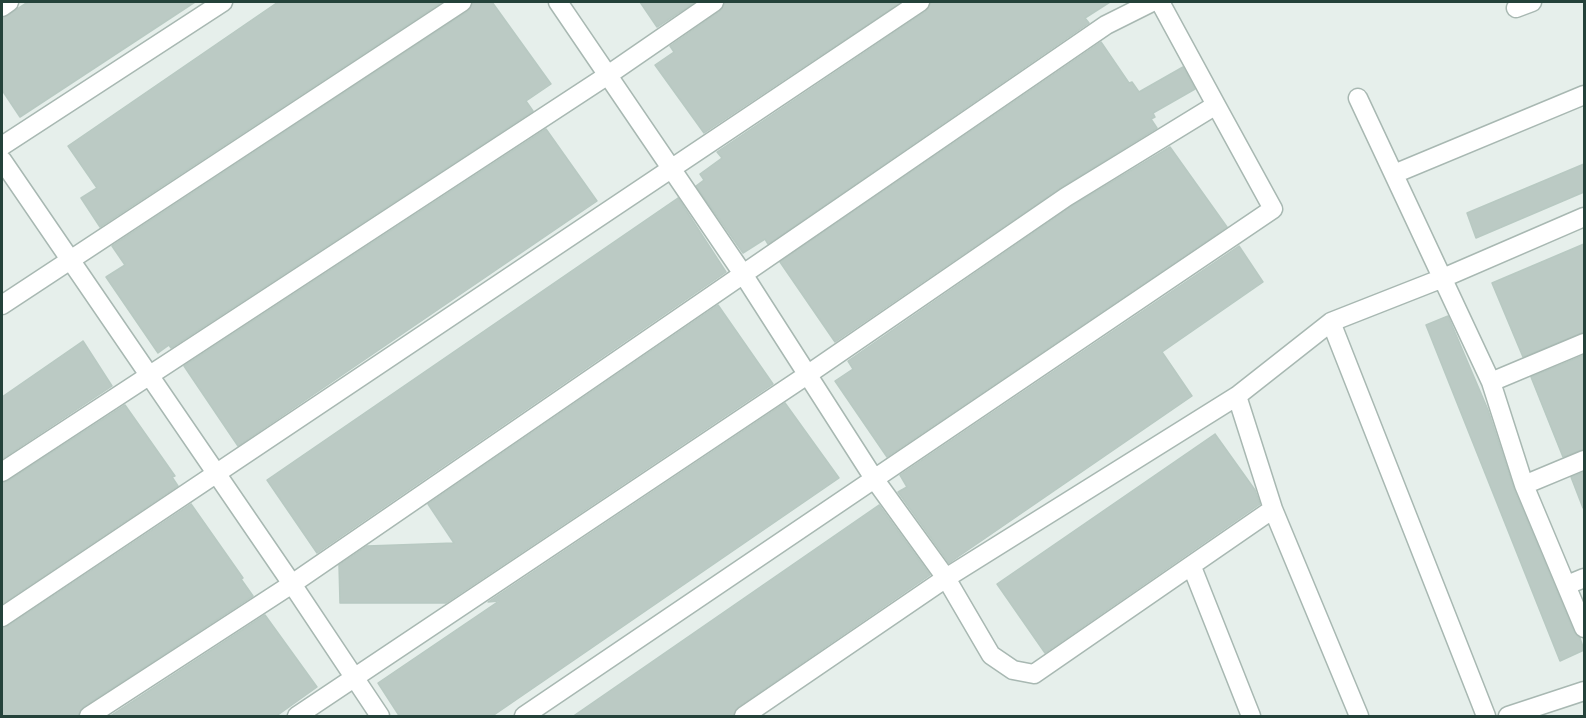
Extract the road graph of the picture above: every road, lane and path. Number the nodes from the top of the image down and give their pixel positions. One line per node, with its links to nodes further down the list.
1 (9, 2): 9 (street)
2 (223, 2): 14 (street)
3 (462, 2): 19 (street)
4 (558, 2): 10 (street)
5 (714, 2): 10 (street)
6 (920, 2): 16 (street)
7 (1152, 2): 20 (street)
8 (1160, 2): 13 (street)
9 (2, 7)
10 (608, 75): 16 (street); 25 (street)
11 (1584, 95): 17 (street)
12 (1358, 98): 17 (street)
13 (1216, 105): 26 (street); 32 (street)
14 (2, 146)
15 (2, 160): 19 (street)
16 (671, 168): 20 (street); 31 (street)
17 (1394, 174): 21 (street)
18 (1584, 218): 21 (street)
19 (68, 260): 22 (street); 25 (street)
20 (743, 274): 26 (street); 38 (street)
21 (1443, 278): 23 (street); 27 (street)
22 (2, 305)
23 (1331, 322): 28 (street); 51 (street)
24 (1584, 343): 27 (street)
25 (147, 375): 30 (street); 31 (street)
26 (807, 375): 32 (street); 42 (street)
27 (1491, 382): 33 (street)
28 (1237, 396): 34 (street); 36 (street)
29 (1584, 460): 33 (street)
30 (2, 472)
31 (217, 474): 38 (street); 40 (street)
32 (874, 480): 36 (street); 47 (street)
33 (1524, 485): 39 (street)
34 (1273, 509): 35 (street); 50 (street)
35 (1192, 567): 36 (street); 49 (street)
36 (946, 578): 48 (street)
37 (1584, 578): 39 (street)
38 (292, 584): 42 (street); 44 (street)
39 (1567, 585): 41 (street)
40 (2, 617)
41 (1584, 628)
42 (354, 677): 45 (street); 46 (street)
43 (1584, 691): 52 (street)
44 (89, 717)
45 (297, 717)
46 (380, 717)
47 (524, 717)
48 (744, 717)
49 (1251, 717)
50 (1359, 717)
51 (1485, 717)
52 (1508, 717)

